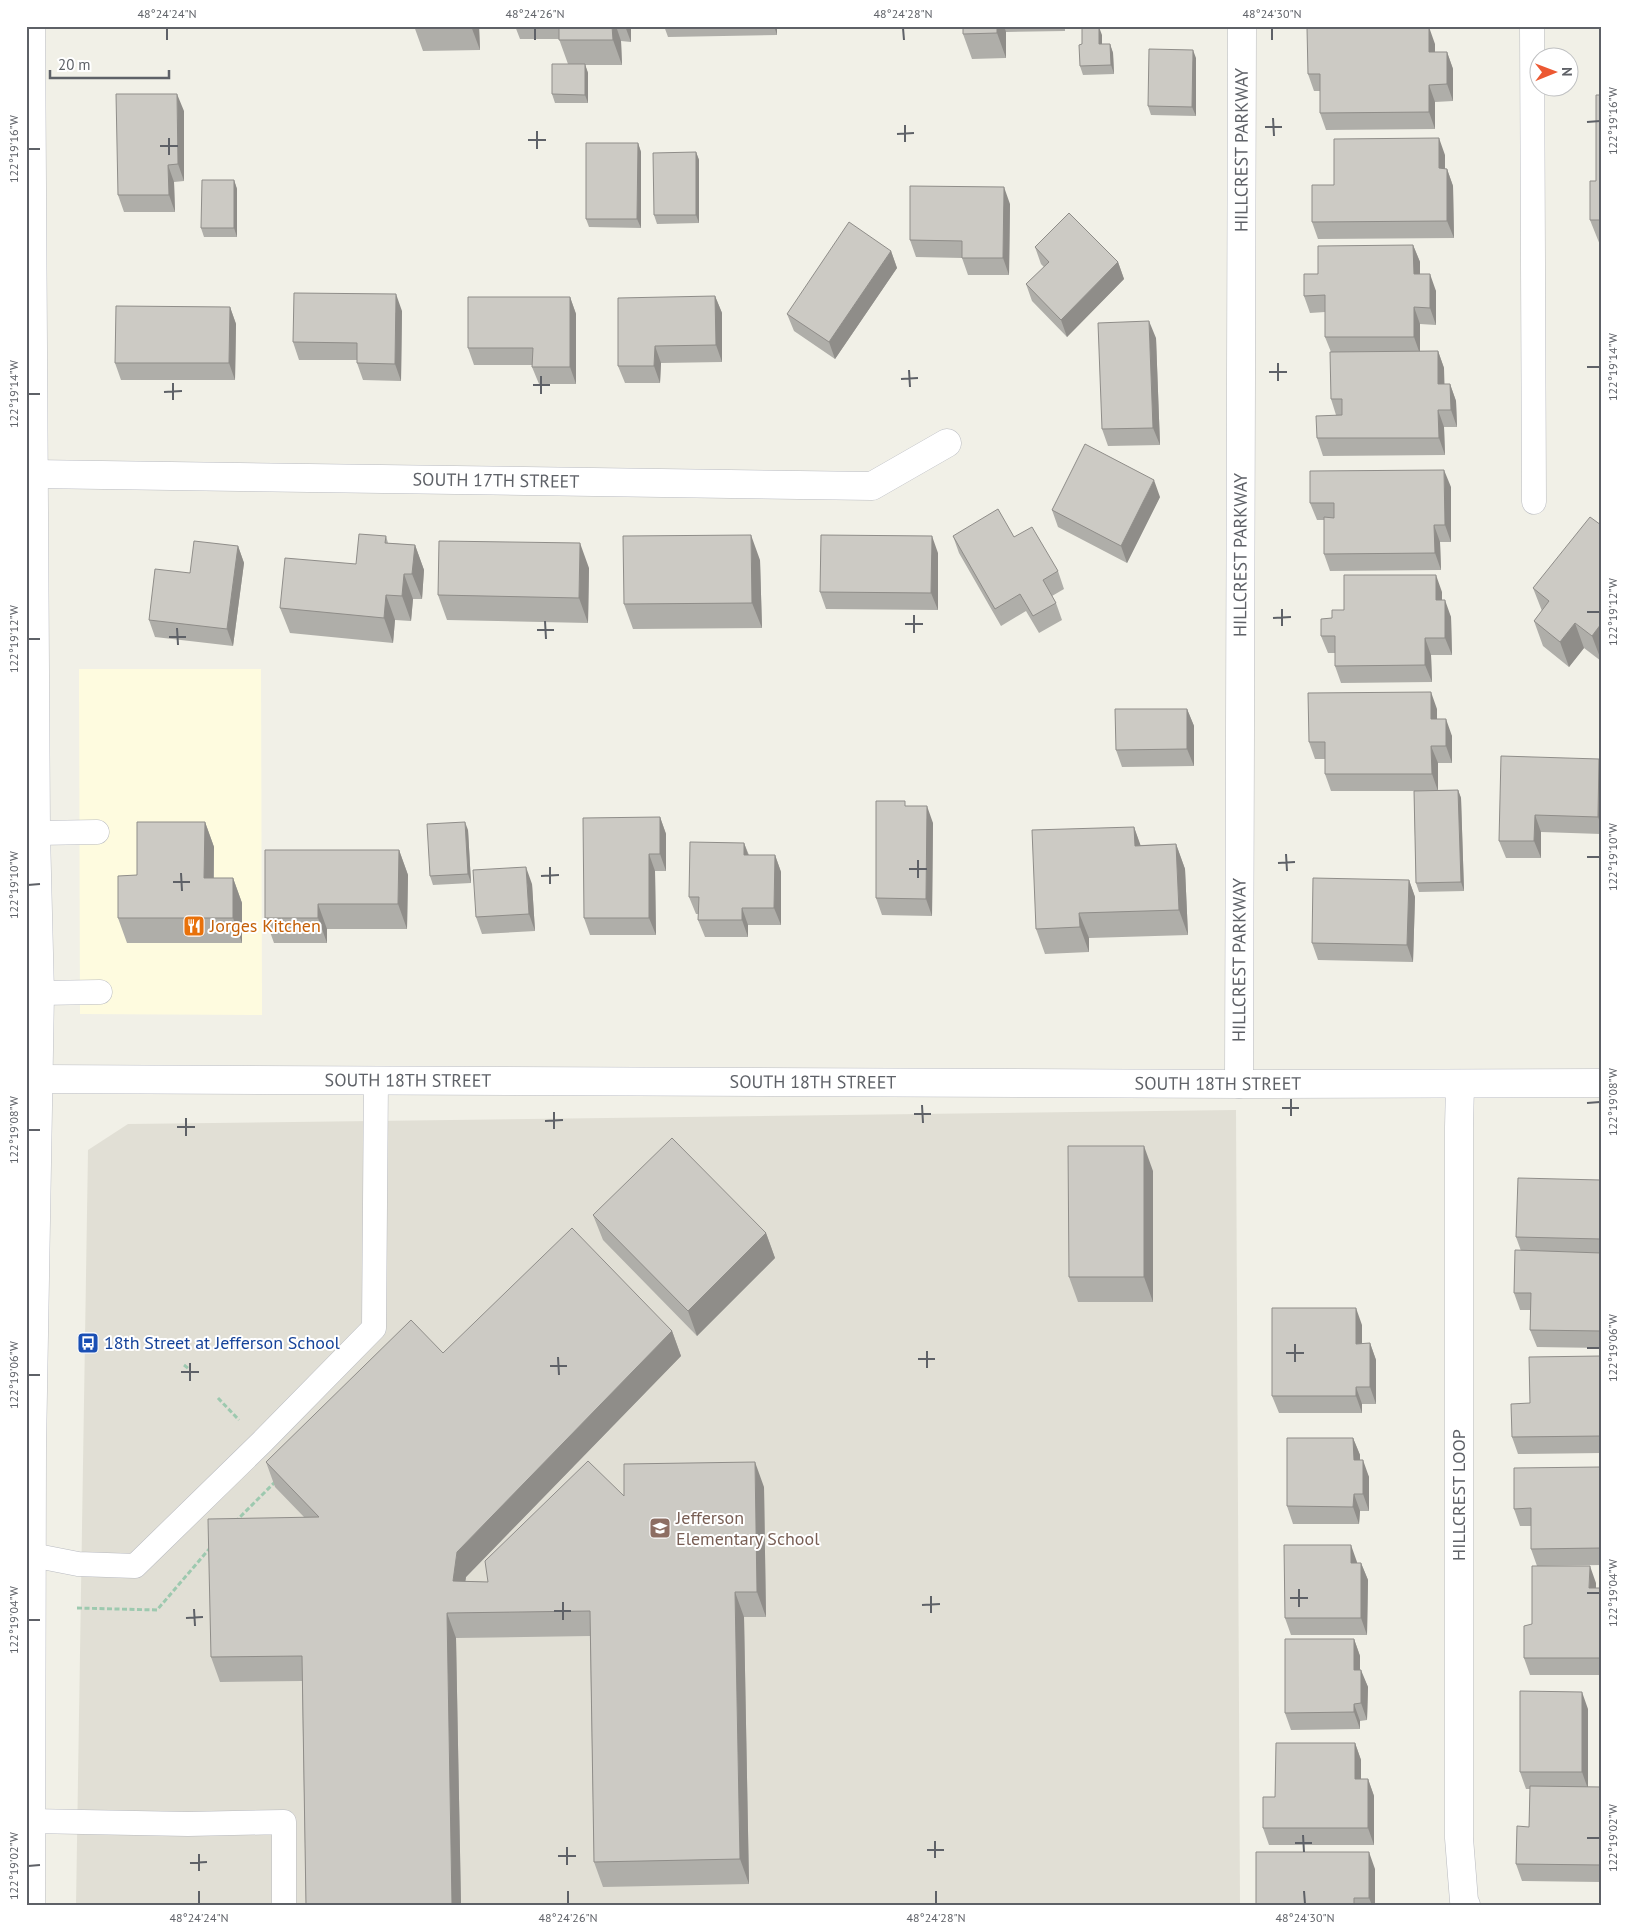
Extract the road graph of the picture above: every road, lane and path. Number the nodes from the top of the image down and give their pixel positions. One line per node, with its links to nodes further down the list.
1 (31, 26): 5 (street)
2 (1242, 26): 15 (street, HILLCREST PARKWAY)
3 (1532, 26): 6 (lane)
4 (947, 443): 5 (street, SOUTH 17TH STREET)
5 (34, 474): 7 (street)
6 (1534, 502)
7 (31, 700): 9 (street)
8 (98, 832): 9 (lane)
9 (36, 833): 11 (street)
10 (100, 992): 11 (lane)
11 (40, 993): 12 (street)
12 (32, 1079): 13 (street, SOUTH 18TH STREET); 21 (street)
13 (376, 1080): 15 (street, SOUTH 18TH STREET); 21 (lane)
14 (1601, 1083): 16 (street, SOUTH 18TH STREET)
15 (1239, 1084): 16 (street, SOUTH 18TH STREET)
16 (1460, 1085): 25 (street, HILLCREST LOOP)
17 (184, 1365): 18 (path)
18 (189, 1369)
19 (218, 1398): 20 (path)
20 (242, 1422)
21 (29, 1555): 22 (street)
22 (30, 1821): 23 (street); 24 (lane)
23 (31, 1905)
24 (284, 1905)
25 (1466, 1905)

